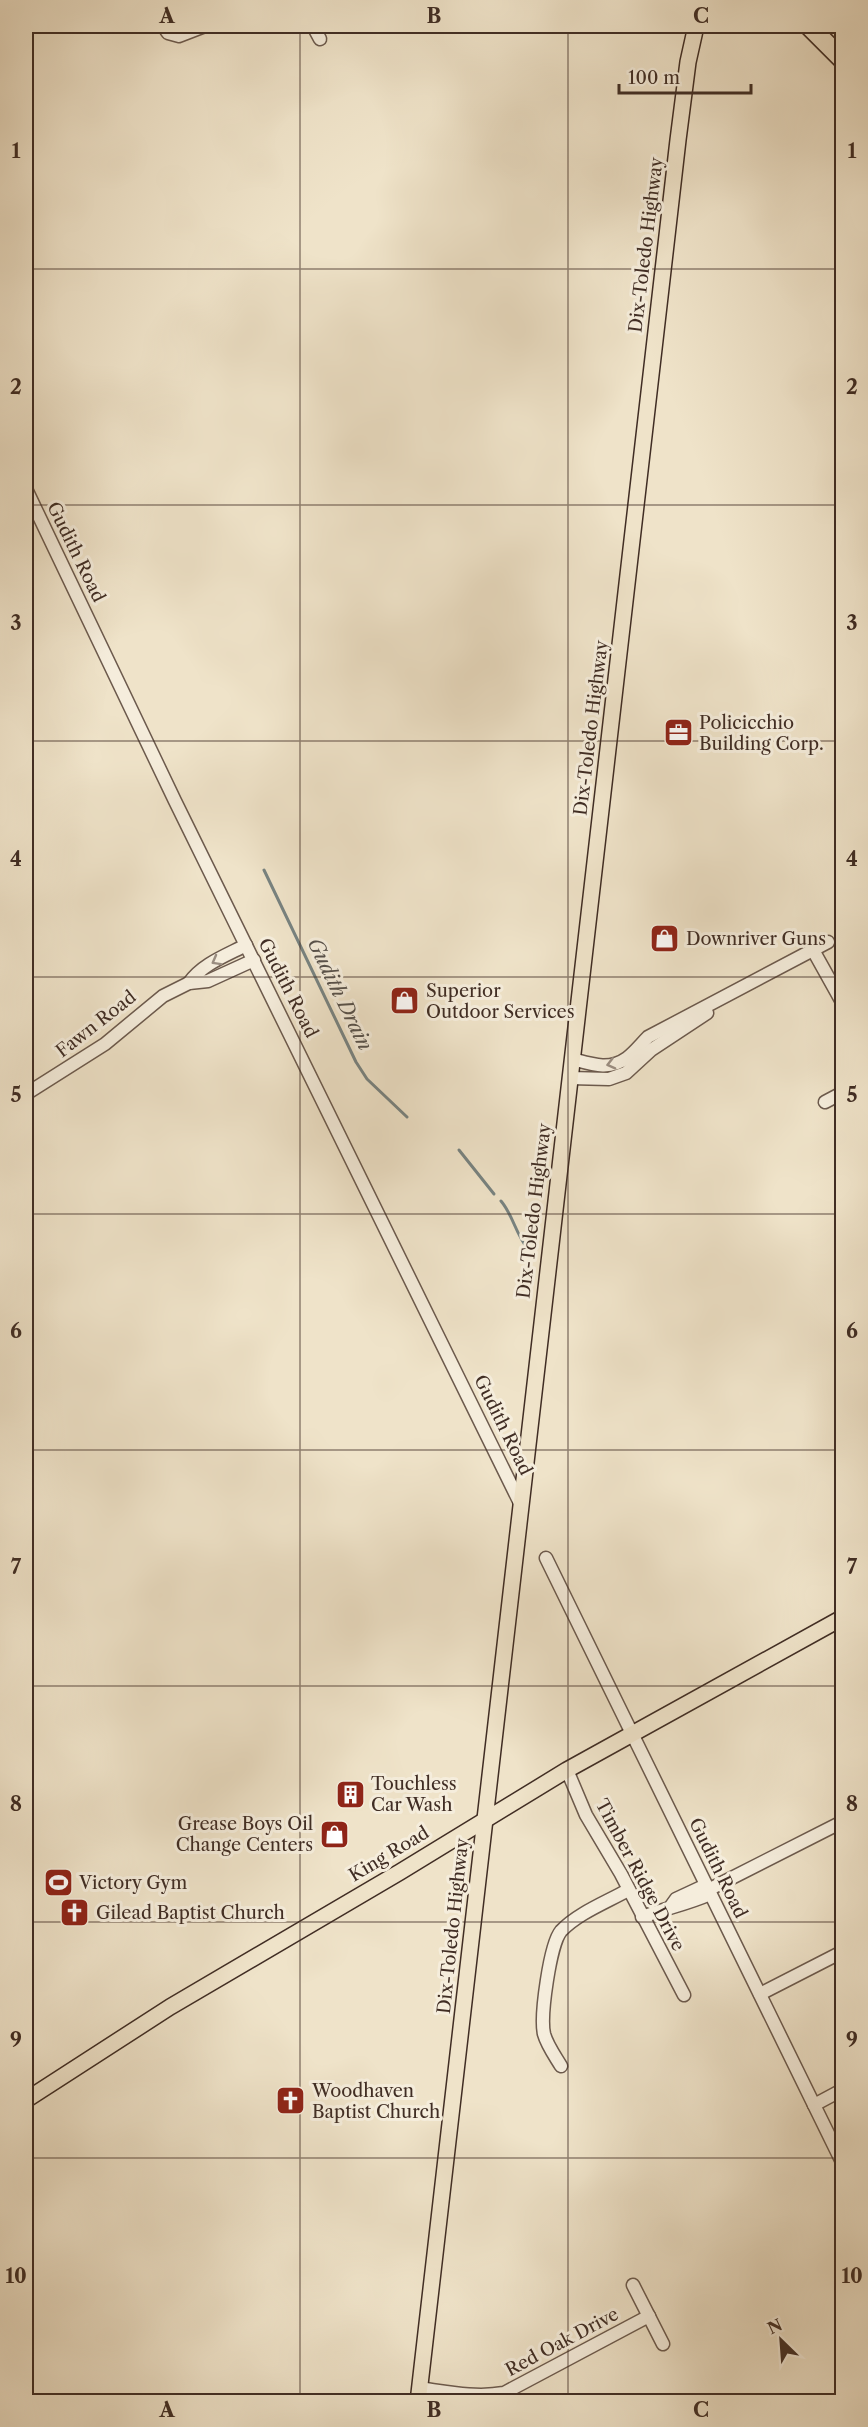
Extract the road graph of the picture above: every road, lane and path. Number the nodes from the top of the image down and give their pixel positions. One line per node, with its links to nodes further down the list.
1 (163, 26): 2 (street)
2 (205, 26)
3 (313, 26): 6 (street)
4 (696, 26): 16 (main road, Dix-Toledo Highway)
5 (809, 26): 7 (highway)
6 (320, 39)
7 (843, 59)
8 (26, 489): 10 (street, Gudith Road)
9 (828, 942): 11 (street)
10 (246, 945): 12 (street, Gudith Road); 13 (street, Fawn Road, one-way to 13)
11 (813, 950): 14 (street); 15 (street)
12 (254, 960): 13 (street, Fawn Road); 21 (street, Gudith Road)
13 (189, 983): 19 (street, Fawn Road)
14 (843, 1002)
15 (648, 1046): 16 (street, one-way to 16); 17 (street)
16 (572, 1059): 17 (main road, Dix-Toledo Highway)
17 (570, 1078): 21 (main road, Dix-Toledo Highway)
18 (843, 1093): 20 (street)
19 (26, 1094)
20 (825, 1102)
21 (520, 1503): 26 (main road, Dix-Toledo Highway)
22 (546, 1558): 24 (street, Gudith Road)
23 (843, 1618): 24 (main road, King Road)
24 (632, 1733): 25 (main road, King Road); 29 (street, Gudith Road)
25 (567, 1770): 26 (main road, King Road); 28 (street, Timber Ridge Drive)
26 (484, 1819): 36 (main road, King Road); 42 (main road, Dix-Toledo Highway)
27 (843, 1822): 29 (street)
28 (628, 1890): 30 (street, Timber Ridge Drive); 34 (street)
29 (708, 1890): 30 (street); 32 (street, Gudith Road)
30 (642, 1917): 33 (street, Timber Ridge Drive)
31 (843, 1952): 32 (street)
32 (760, 1994): 37 (street, Gudith Road)
33 (684, 1995)
34 (561, 2066)
35 (843, 2090): 37 (street)
36 (26, 2100)
37 (814, 2105): 38 (street, Gudith Road)
38 (843, 2162)
39 (633, 2285): 40 (street)
40 (649, 2316): 41 (street); 42 (street, Red Oak Drive)
41 (663, 2344)
42 (418, 2395)

